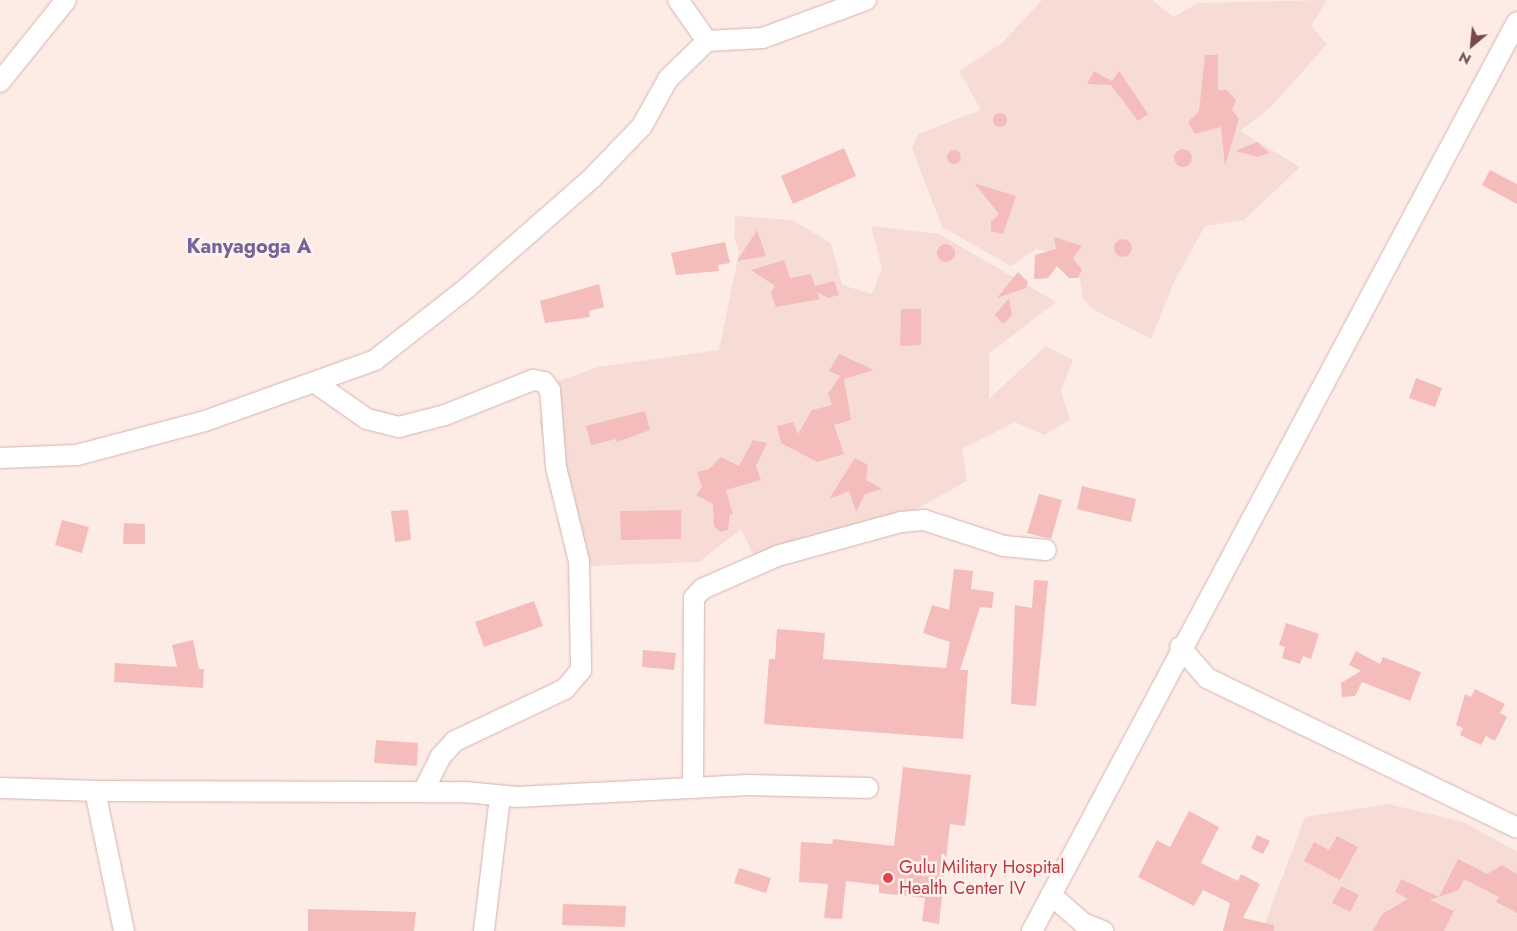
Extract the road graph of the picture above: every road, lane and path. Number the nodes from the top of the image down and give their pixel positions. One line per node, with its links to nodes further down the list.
1 (66, 0): 6 (street)
2 (678, 0): 5 (street)
3 (866, 0): 5 (street)
4 (1517, 22): 10 (street)
5 (707, 41): 7 (street)
6 (0, 82)
7 (314, 382): 8 (street); 15 (street)
8 (0, 458)
9 (1046, 550): 12 (street)
10 (1180, 647): 17 (street); 18 (street)
11 (0, 788): 14 (street)
12 (693, 788): 13 (street); 16 (street)
13 (868, 788)
14 (95, 791): 15 (street); 19 (street)
15 (423, 792): 16 (street)
16 (500, 796): 20 (street)
17 (1517, 828)
18 (1051, 895): 21 (street); 22 (street)
19 (124, 931)
20 (484, 931)
21 (1032, 931)
22 (1103, 931)

